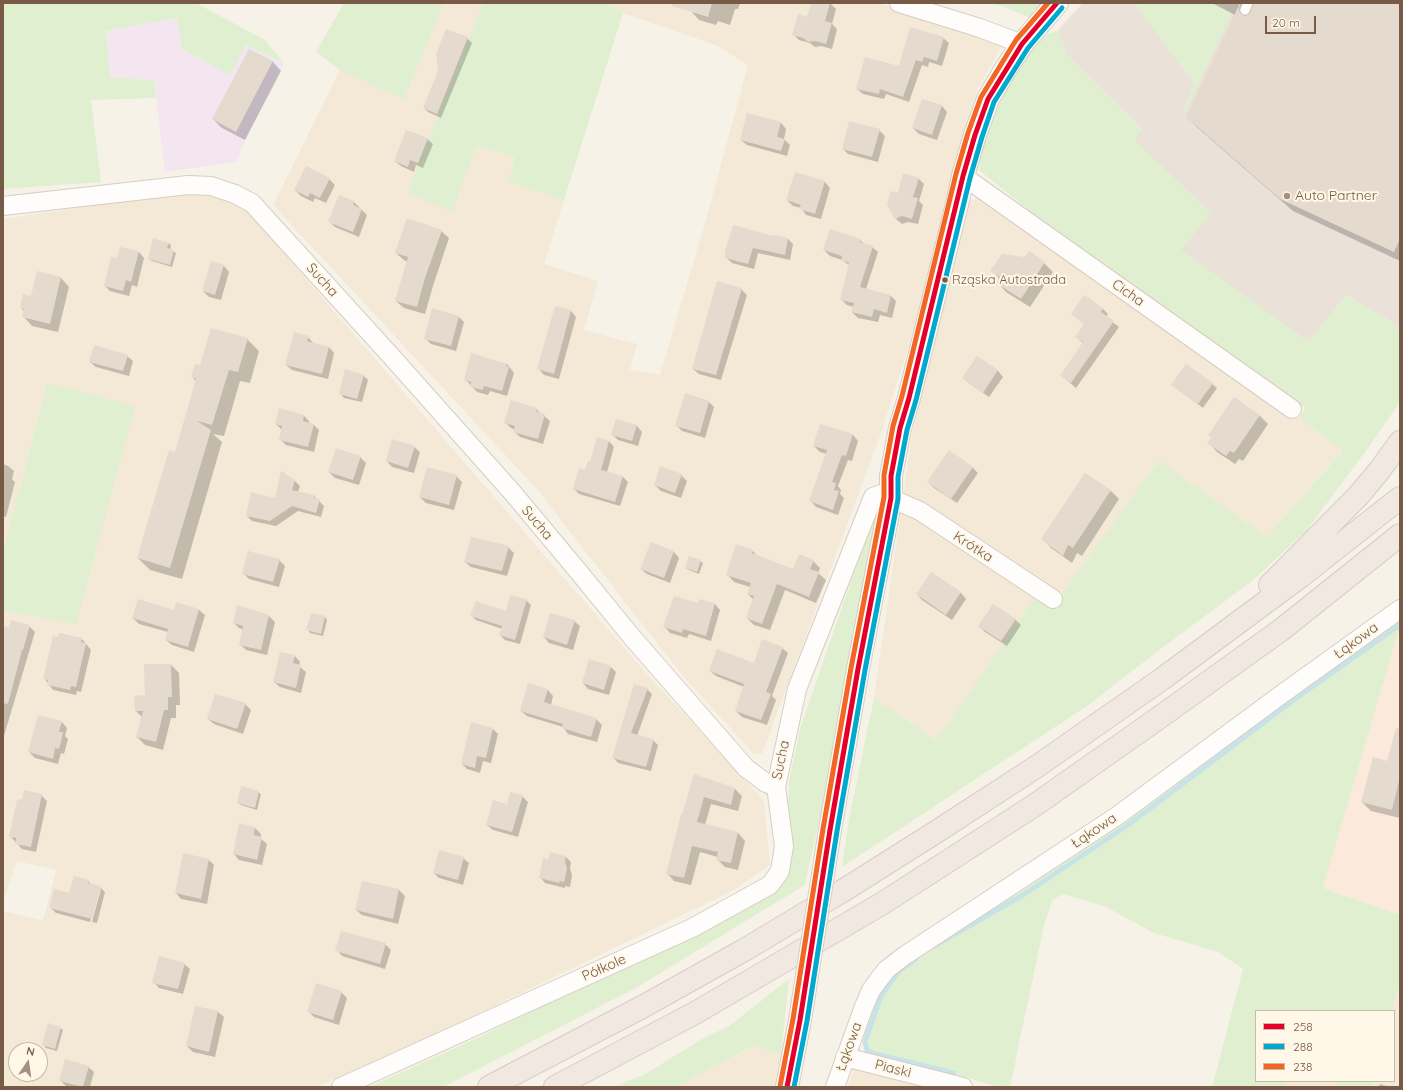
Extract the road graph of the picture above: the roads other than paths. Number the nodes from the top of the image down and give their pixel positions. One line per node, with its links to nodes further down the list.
1 (899, 3): 3 (street)
2 (1057, 3): 3 (street)
3 (1022, 44): 4 (street)
4 (963, 176): 6 (street, Cicha); 8 (street)
5 (3, 206): 14 (street, Sucha)
6 (1292, 410)
7 (1400, 442): 13 (highway)
8 (891, 498): 11 (street, Krótka); 14 (street, Sucha); 19 (street, bridge)
9 (1400, 498): 13 (highway)
10 (1400, 535): 18 (highway)
11 (1053, 599)
12 (1400, 609): 15 (street, Łąkowa)
13 (1211, 643): 17 (highway)
14 (776, 787): 16 (street, Półkole)
15 (845, 1057): 20 (street, Łąkowa); 21 (street, Piaski)
16 (341, 1087)
17 (489, 1087)
18 (555, 1087)
19 (787, 1087)
20 (835, 1087)
21 (963, 1087)

